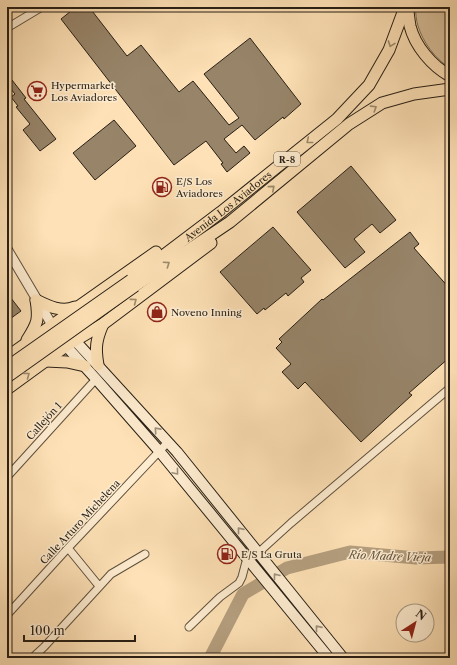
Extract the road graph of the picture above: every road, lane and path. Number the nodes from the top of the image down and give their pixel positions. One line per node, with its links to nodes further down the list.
1 (42, 7): 3 (street)
2 (406, 7): 4 (main road, R-8); 6 (main road, Avenida Los Aviadores / R-8, one-way to 6)
3 (7, 28)
4 (450, 76)
5 (450, 89): 7 (main road, Avenida Los Aviadores / R-8, one-way to 5)
6 (221, 212): 9 (main road, Avenida Los Aviadores / R-8); 11 (main road)
7 (230, 222): 9 (main road, Avenida Los Aviadores / R-8, one-way to 7); 13 (main road, R-8, one-way to 7)
8 (7, 248): 10 (street)
9 (133, 283): 20 (main road, Avenida Los Aviadores / R-8, bridge); 21 (main road, Avenida Los Aviadores / R-8, bridge)
10 (36, 300): 11 (main road); 12 (street); 15 (main road)
11 (84, 302): 12 (main road)
12 (56, 323): 14 (main road); 15 (main road)
13 (103, 324): 14 (main road, R-8); 18 (main road)
14 (71, 344): 17 (main road); 18 (main road); 19 (main road)
15 (24, 345): 16 (main road)
16 (7, 357)
17 (46, 361): 19 (main road); 24 (main road, one-way to 17)
18 (98, 365): 25 (main road, one-way to 18)
19 (85, 366): 22 (main road)
20 (7, 367)
21 (7, 377)
22 (96, 378): 26 (main road); 27 (street, Callejón 1)
23 (450, 388): 30 (street)
24 (7, 389)
25 (168, 442): 26 (street, Calle Arturo Michelena); 30 (main road, one-way to 25)
26 (160, 452): 28 (street, Calle Arturo Michelena); 31 (main road, one-way to 31)
27 (7, 477)
28 (68, 548): 32 (street); 33 (street, Calle Arturo Michelena)
29 (144, 554): 32 (street)
30 (261, 556): 37 (main road, one-way to 30)
31 (247, 558): 34 (street); 35 (main road)
32 (99, 586): 36 (street)
33 (7, 615)
34 (189, 627)
35 (325, 656)
36 (32, 658)
37 (343, 658)

